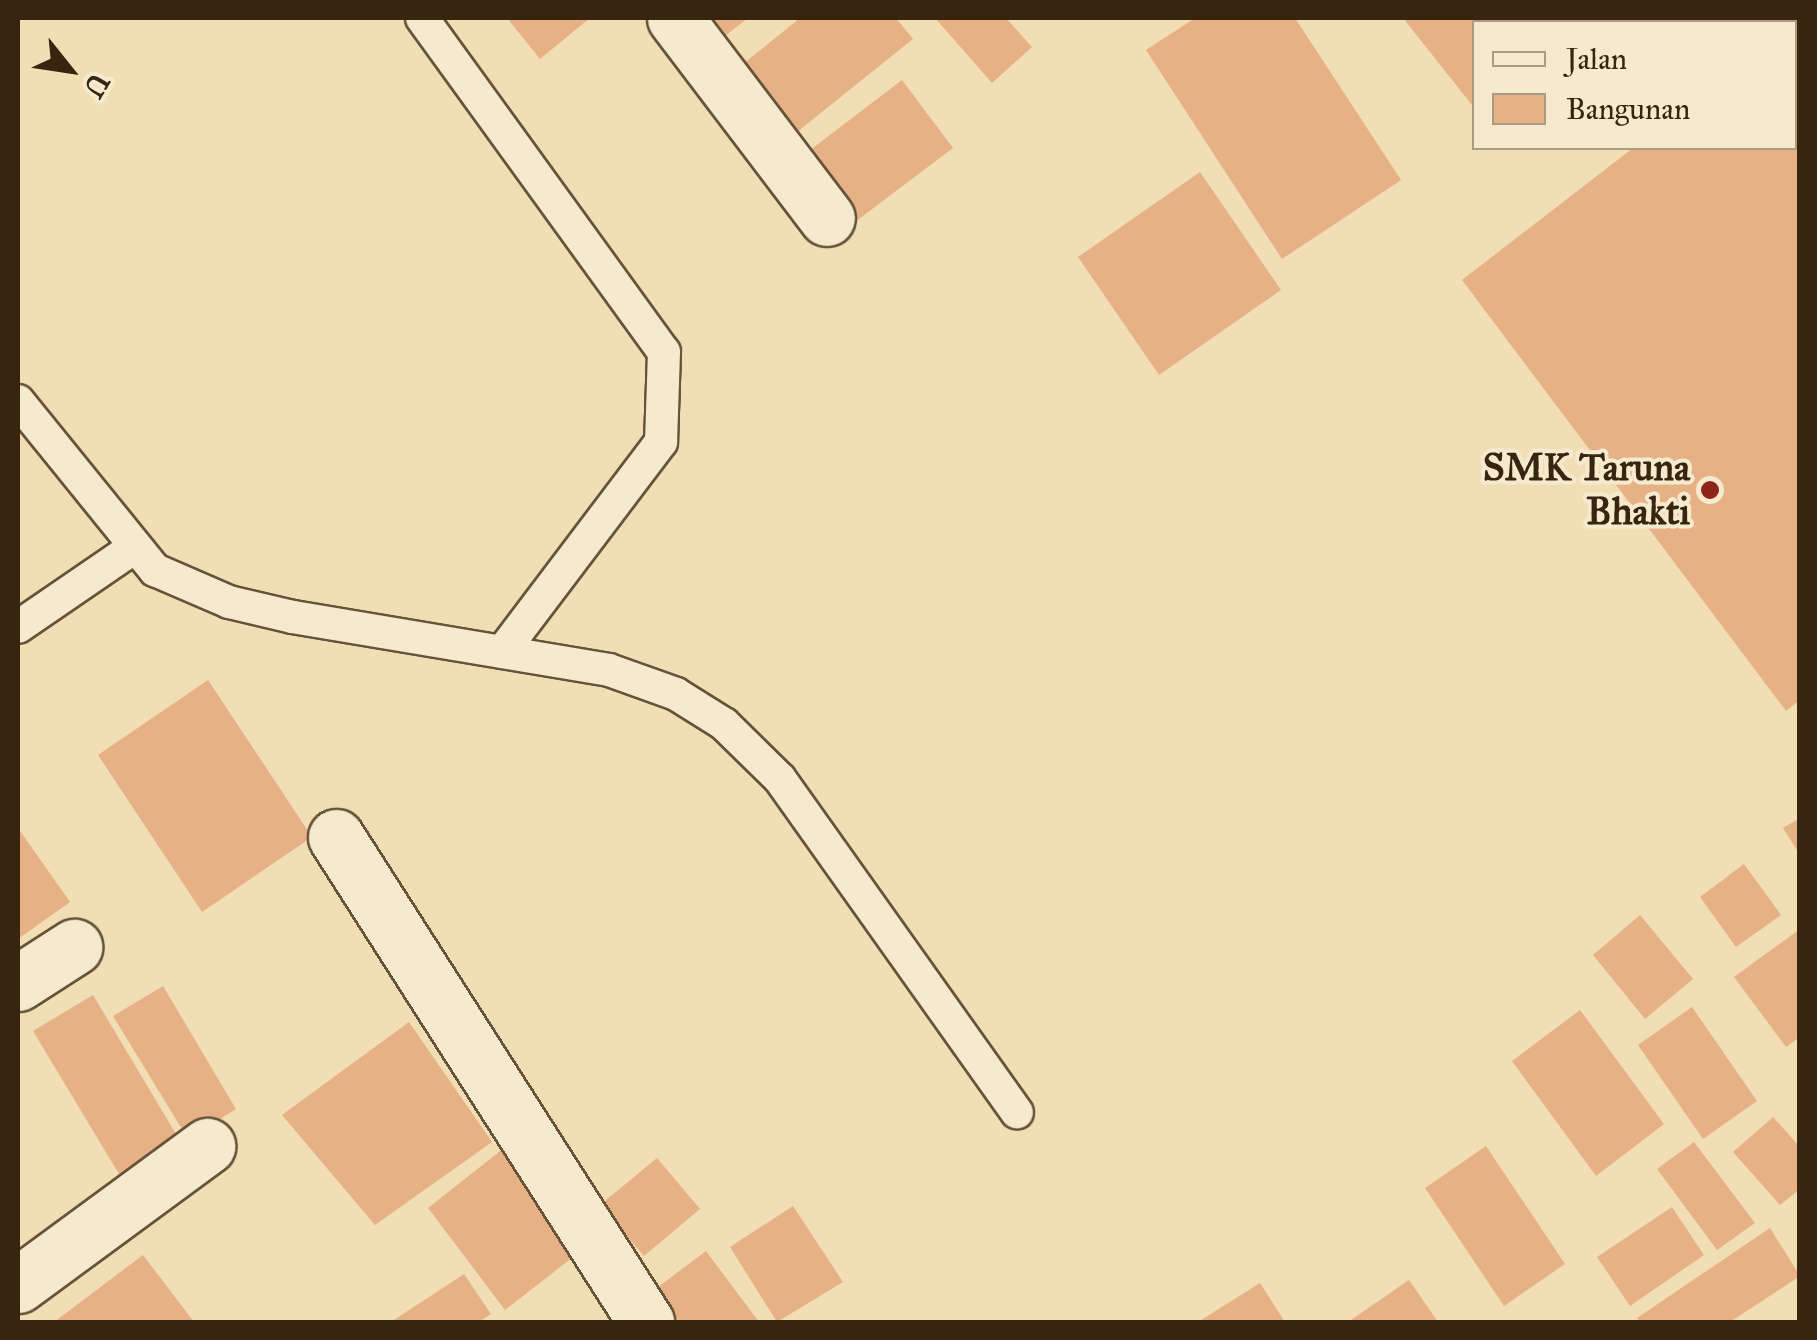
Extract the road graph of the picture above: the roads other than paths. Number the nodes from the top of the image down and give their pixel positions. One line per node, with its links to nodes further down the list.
1 (422, 18): 7 (lane)
2 (675, 18): 3 (street)
3 (827, 218)
4 (18, 402): 5 (lane)
5 (132, 549): 6 (lane); 7 (lane)
6 (18, 626)
7 (502, 652): 11 (lane)
8 (336, 837): 14 (street)
9 (74, 948): 10 (street)
10 (18, 983)
11 (1017, 1112)
12 (207, 1146): 13 (street)
13 (18, 1286)
14 (646, 1322)

